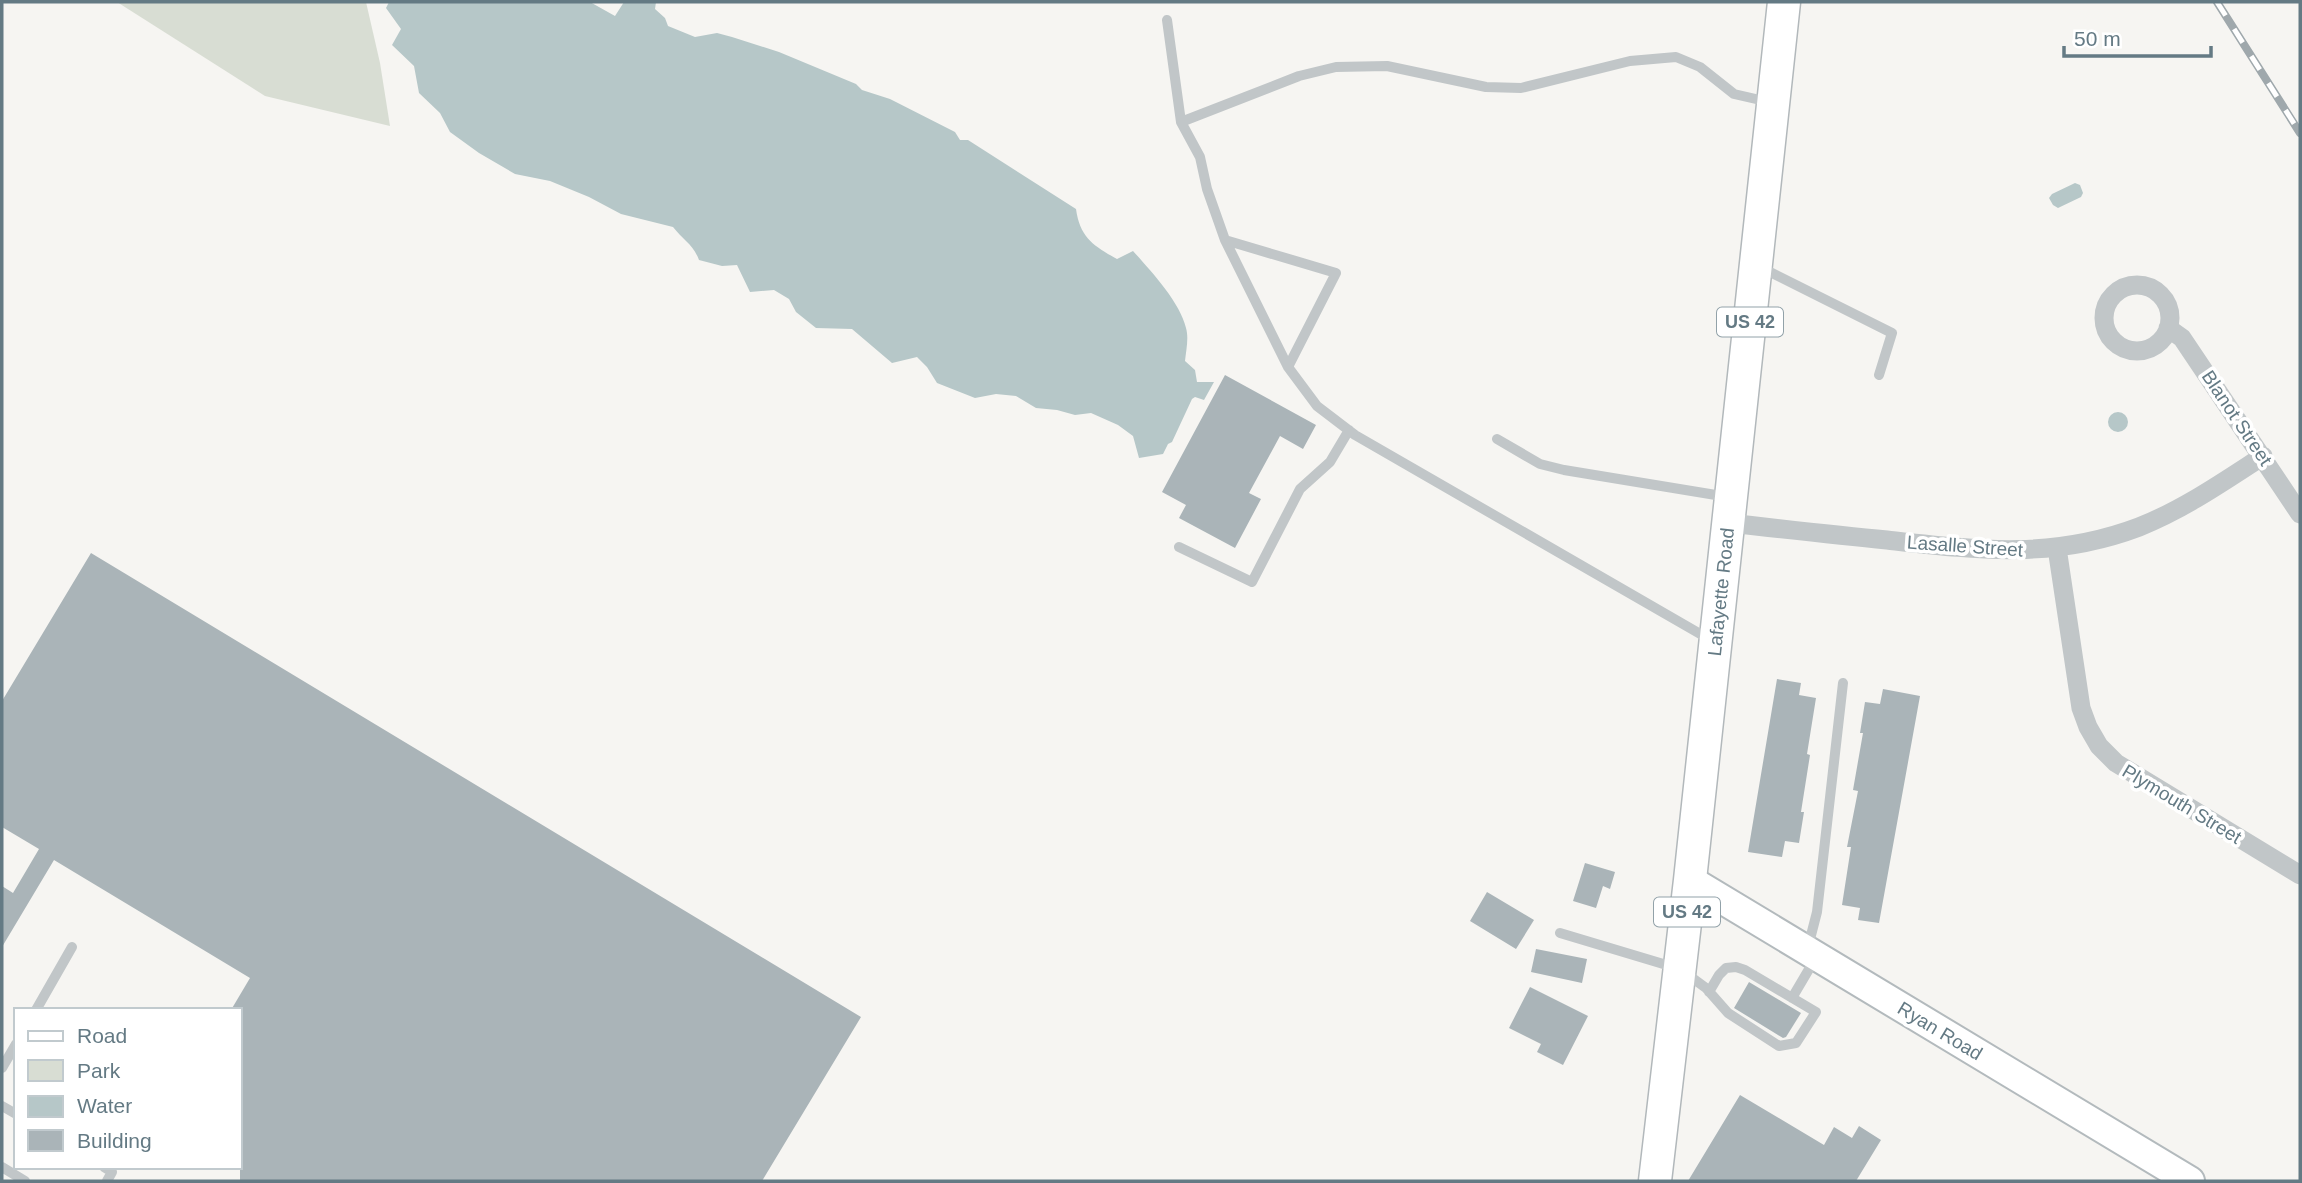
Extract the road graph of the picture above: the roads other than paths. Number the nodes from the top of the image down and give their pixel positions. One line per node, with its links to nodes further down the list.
1 (1784, 2): 3 (main road, Lafayette Road / US 42)
2 (1167, 20): 4 (lane)
3 (1773, 103): 4 (lane); 6 (main road, Lafayette Road / US 42)
4 (1181, 122): 5 (lane)
5 (1225, 240): 8 (lane); 8 (lane)
6 (1757, 265): 9 (lane); 13 (main road, Lafayette Road / US 42)
7 (2168, 328): 12 (street, Blanot Street)
8 (1288, 366): 10 (lane)
9 (1879, 375)
10 (1349, 430): 15 (lane); 17 (lane)
11 (1497, 439): 13 (lane)
12 (2263, 456): 14 (street, Blanot Street); 16 (street, Lasalle Street)
13 (1730, 510): 16 (street, Lasalle Street); 17 (main road, Lafayette Road / US 42)
14 (2300, 514)
15 (1179, 547)
16 (2057, 548): 19 (street, Plymouth Street)
17 (1716, 643): 20 (main road, Lafayette Road / US 42)
18 (1843, 683): 23 (lane)
19 (2300, 875)
20 (1690, 880): 23 (street, Ryan Road); 24 (main road, Lafayette Road / US 42)
21 (1560, 933): 24 (lane)
22 (72, 947): 27 (lane)
23 (1812, 954): 26 (lane); 33 (street, Ryan Road)
24 (1681, 969): 25 (lane); 32 (main road, Lafayette Road / US 42)
25 (1709, 992): 26 (lane); 26 (lane)
26 (1792, 998)
27 (37, 1008)
28 (14, 1047): 29 (lane)
29 (2, 1068)
30 (2, 1167): 31 (lane)
31 (25, 1181)
32 (1655, 1181)
33 (2190, 1181)

